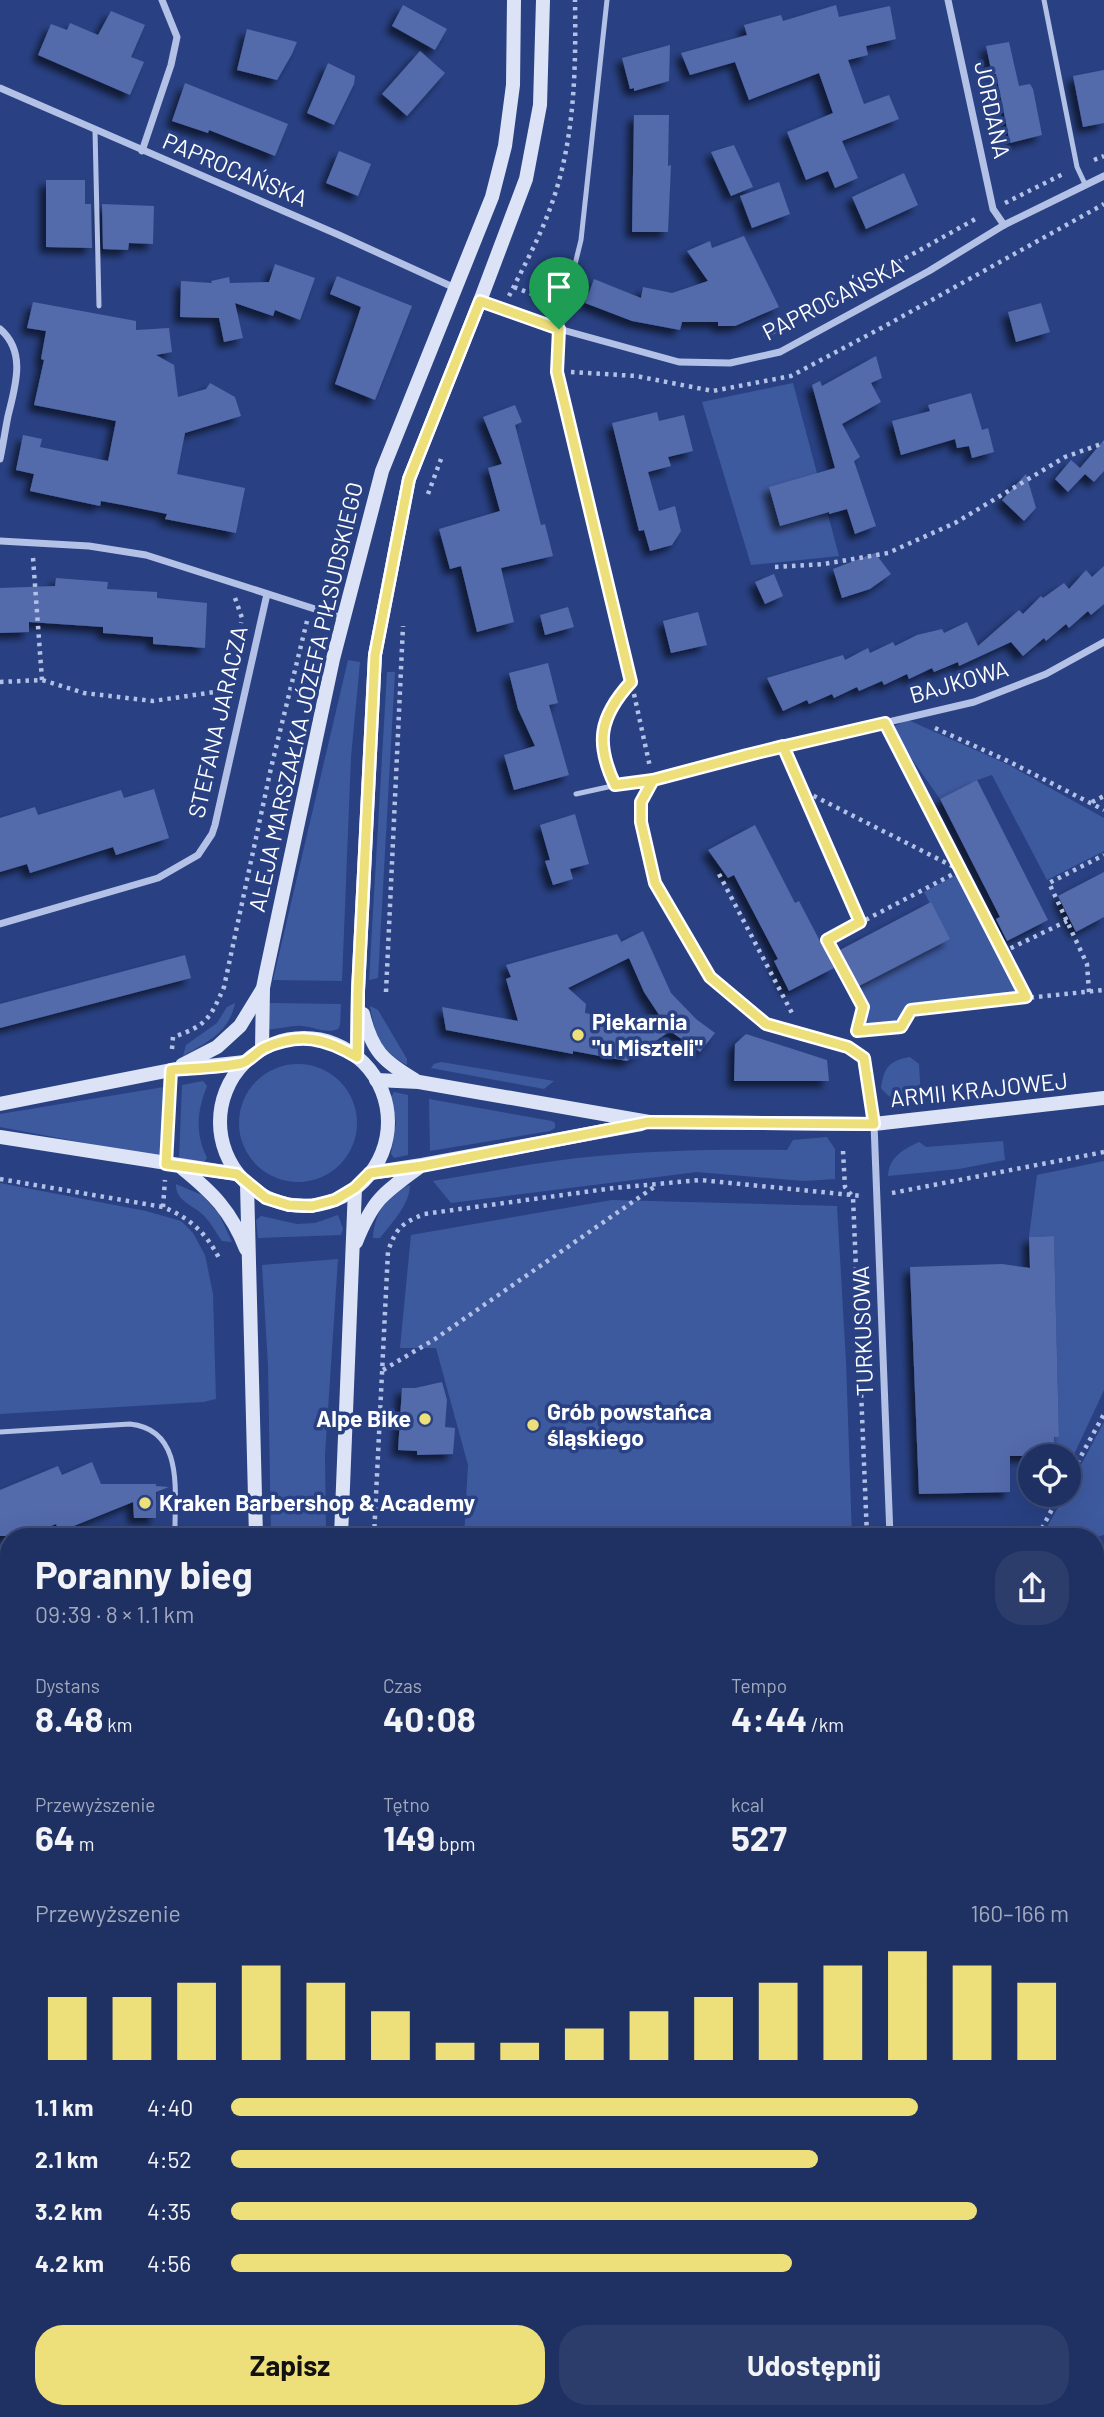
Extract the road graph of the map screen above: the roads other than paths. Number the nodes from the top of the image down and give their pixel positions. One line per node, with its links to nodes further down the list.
1 (162, 0): 9 (street)
2 (514, 0): 13 (main road, ALEJA MARSZAŁKA JÓZEFA PIŁSUDSKIEGO)
3 (542, 0): 14 (main road)
4 (607, 0): 16 (lane)
5 (948, 0): 12 (street, JORDANA)
6 (1044, 0): 11 (lane)
7 (0, 89): 8 (street, PAPROCAŃSKA)
8 (95, 130): 9 (street, PAPROCAŃSKA); 15 (lane)
9 (142, 151): 13 (street, PAPROCAŃSKA)
10 (1104, 176): 11 (street, PAPROCAŃSKA)
11 (1085, 184): 12 (street, PAPROCAŃSKA)
12 (1004, 225): 16 (street, PAPROCAŃSKA)
13 (455, 288): 21 (main road, ALEJA MARSZAŁKA JÓZEFA PIŁSUDSKIEGO)
14 (480, 301): 16 (street, PAPROCAŃSKA); 28 (main road)
15 (99, 306)
16 (559, 329): 23 (lane)
17 (0, 330): 18 (street)
18 (0, 459)
19 (0, 541): 20 (street)
20 (267, 594): 21 (street); 26 (street, STEFANA JARACZA)
21 (343, 618): 27 (main road, ALEJA MARSZAŁKA JÓZEFA PIŁSUDSKIEGO)
22 (1104, 642): 24 (street, BAJKOWA)
23 (631, 682)
24 (653, 780): 25 (lane); 38 (street)
25 (576, 794)
26 (0, 924)
27 (263, 988): 29 (main road, ALEJA MARSZAŁKA JÓZEFA PIŁSUDSKIEGO); 32 (main road)
28 (358, 991): 30 (main road); 34 (main road)
29 (261, 1049): 30 (main road); 31 (main road)
30 (357, 1057): 33 (main road)
31 (245, 1062): 32 (main road); 43 (main road)
32 (171, 1070): 36 (main road)
33 (376, 1080): 34 (main road, ARMII KRAJOWEJ); 42 (main road)
34 (419, 1082): 37 (main road, ARMII KRAJOWEJ)
35 (1104, 1098): 38 (main road, ARMII KRAJOWEJ)
36 (0, 1104)
37 (649, 1122): 38 (main road, ARMII KRAJOWEJ); 41 (main road, ARMII KRAJOWEJ)
38 (874, 1124): 51 (street, TURKUSOWA)
39 (0, 1137): 40 (main road)
40 (173, 1165): 43 (main road); 46 (main road)
41 (422, 1166): 42 (main road, ARMII KRAJOWEJ); 45 (main road)
42 (370, 1173): 44 (main road)
43 (242, 1179): 44 (main road); 46 (main road)
44 (355, 1188): 45 (main road)
45 (352, 1252): 50 (main road)
46 (250, 1257): 49 (main road)
47 (0, 1432): 48 (lane)
48 (175, 1528)
49 (256, 1528)
50 (341, 1528)
51 (890, 1528)

